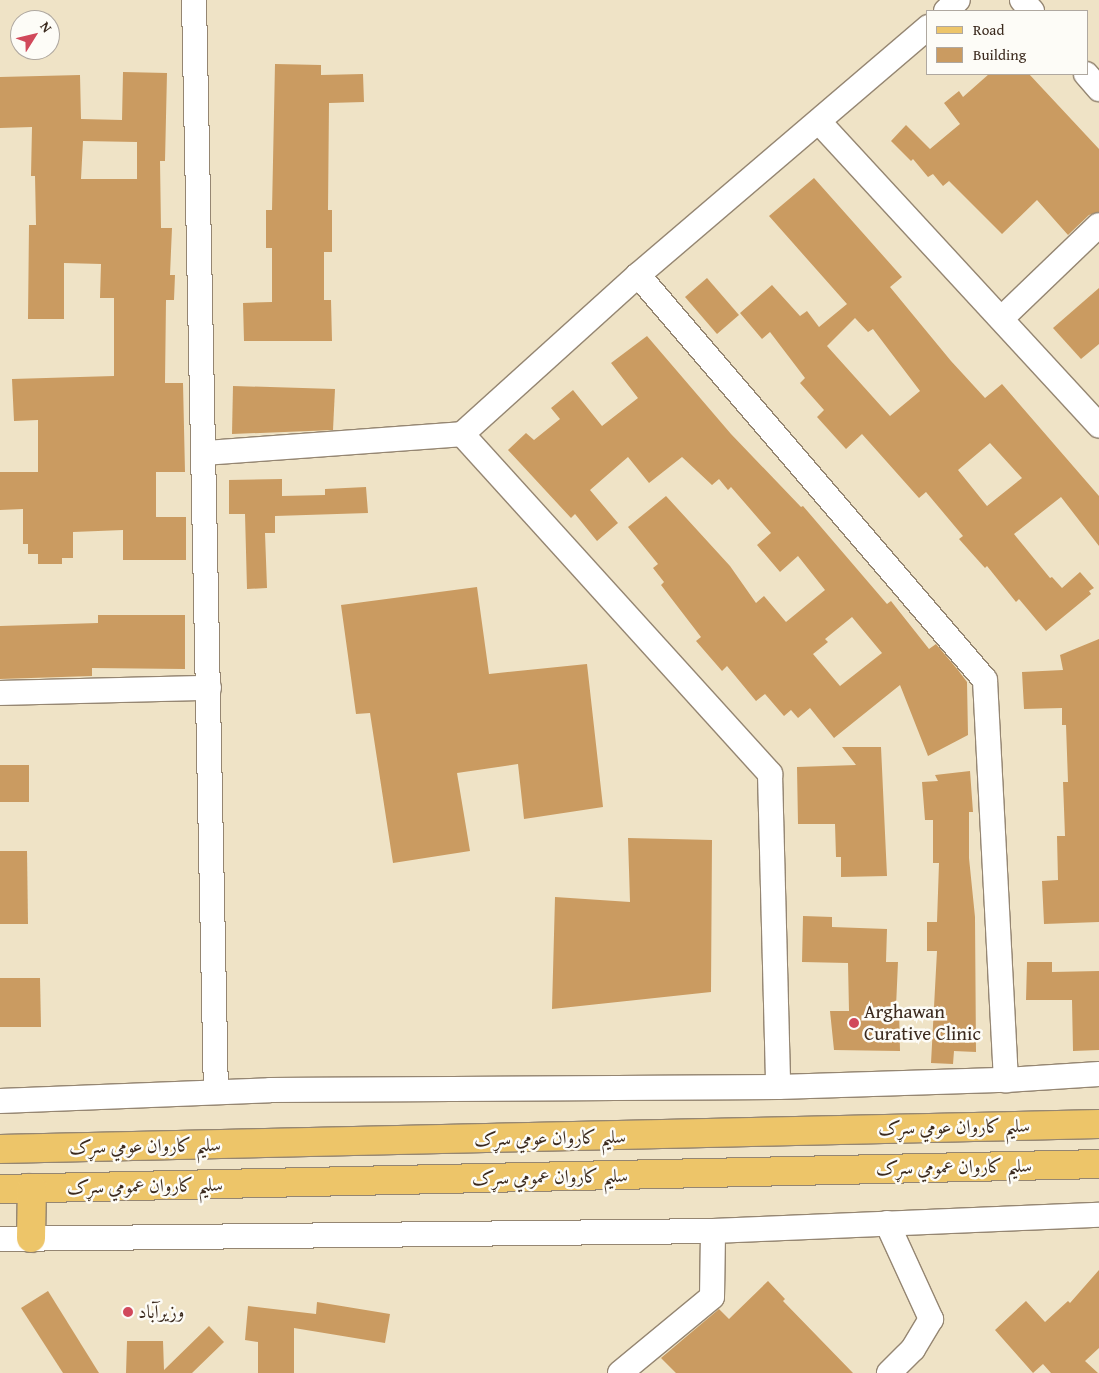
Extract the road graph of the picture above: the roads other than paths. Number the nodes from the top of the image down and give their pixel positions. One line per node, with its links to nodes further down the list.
1 (194, 0): 15 (street)
2 (958, 0): 4 (street)
3 (1022, 0): 5 (street)
4 (947, 10)
5 (1031, 10)
6 (926, 29): 9 (street)
7 (1087, 75): 8 (street)
8 (1099, 89)
9 (819, 122): 11 (street); 12 (street)
10 (1099, 225): 12 (street)
11 (638, 276): 14 (street); 19 (street)
12 (1002, 318): 13 (street)
13 (1099, 425)
14 (462, 434): 15 (street); 20 (street)
15 (205, 453): 16 (street)
16 (209, 688): 17 (street); 21 (street)
17 (0, 693)
18 (1099, 1074): 19 (street)
19 (1006, 1080): 20 (street)
20 (778, 1087): 21 (street)
21 (216, 1092): 22 (street)
22 (0, 1101)
23 (1099, 1124): 24 (main road, سلیم کاروان عومي سړک)
24 (321, 1144): 25 (main road, سلیم کاروان عومي سړک); 27 (main road)
25 (0, 1149)
26 (1099, 1164): 27 (main road, سلیم کاروان عمومي سړک)
27 (316, 1182): 28 (main road, سلیم کاروان عمومي سړک)
28 (32, 1188): 29 (main road, سلیم کاروان عمومي سړک); 33 (main road)
29 (0, 1189)
30 (1099, 1214): 31 (street)
31 (887, 1223): 32 (street); 36 (street)
32 (714, 1230): 33 (street); 35 (street)
33 (32, 1238): 34 (street)
34 (0, 1239)
35 (620, 1373)
36 (889, 1373)

